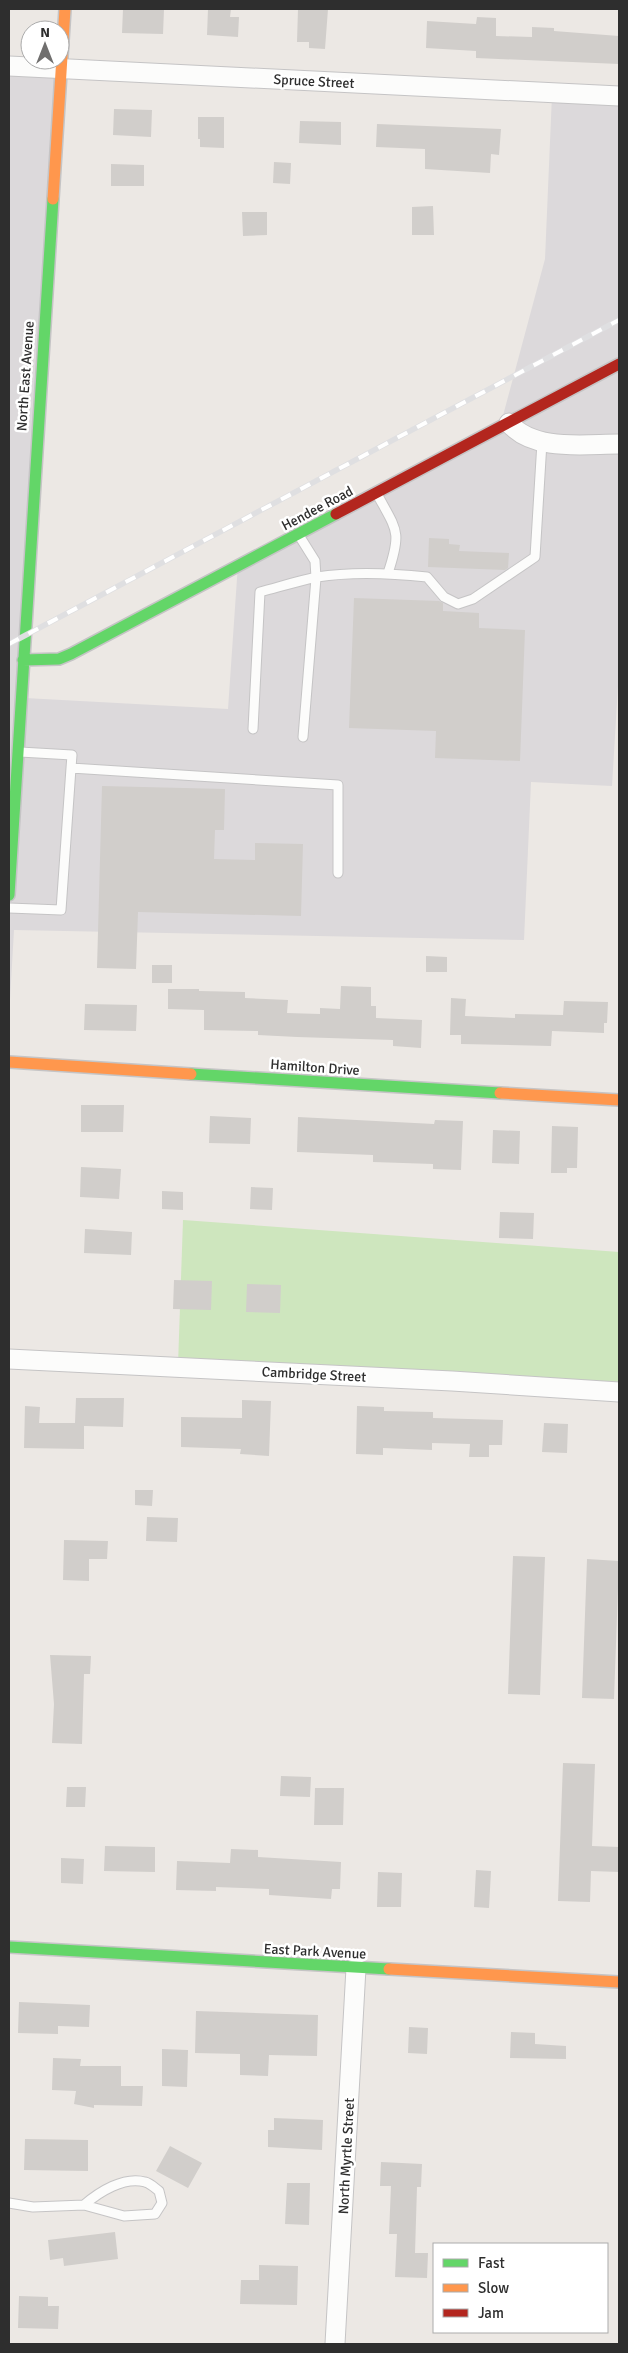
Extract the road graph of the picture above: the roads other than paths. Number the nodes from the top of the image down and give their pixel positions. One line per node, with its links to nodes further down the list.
1 (70, 69): 3 (street, Spruce Street)
2 (61, 70): 12 (street, North East Avenue)
3 (619, 96)
4 (619, 364): 5 (street, Hendee Road)
5 (509, 423): 6 (street); 8 (street, Hendee Road)
6 (542, 442): 7 (street); 10 (lane)
7 (619, 444)
8 (376, 493): 9 (street, Hendee Road); 10 (lane)
9 (299, 534): 11 (lane); 12 (street, Hendee Road)
10 (388, 573): 11 (lane)
11 (316, 578): 13 (lane); 14 (lane)
12 (23, 660): 15 (street, North East Avenue)
13 (253, 729)
14 (303, 737)
15 (17, 752): 16 (lane); 18 (street, North East Avenue)
16 (71, 768): 17 (lane); 20 (lane)
17 (338, 873)
18 (9, 879): 19 (street, North East Avenue)
19 (9, 895)
20 (9, 908)
21 (9, 1062): 22 (street, Hamilton Drive)
22 (619, 1100)
23 (9, 1359): 24 (street, Cambridge Street)
24 (619, 1392)
25 (9, 1947): 26 (street, East Park Avenue)
26 (356, 1968): 27 (street, East Park Avenue); 30 (street, North Myrtle Street)
27 (619, 1982)
28 (9, 2203): 29 (lane)
29 (84, 2205): 29 (lane)
30 (335, 2344)

